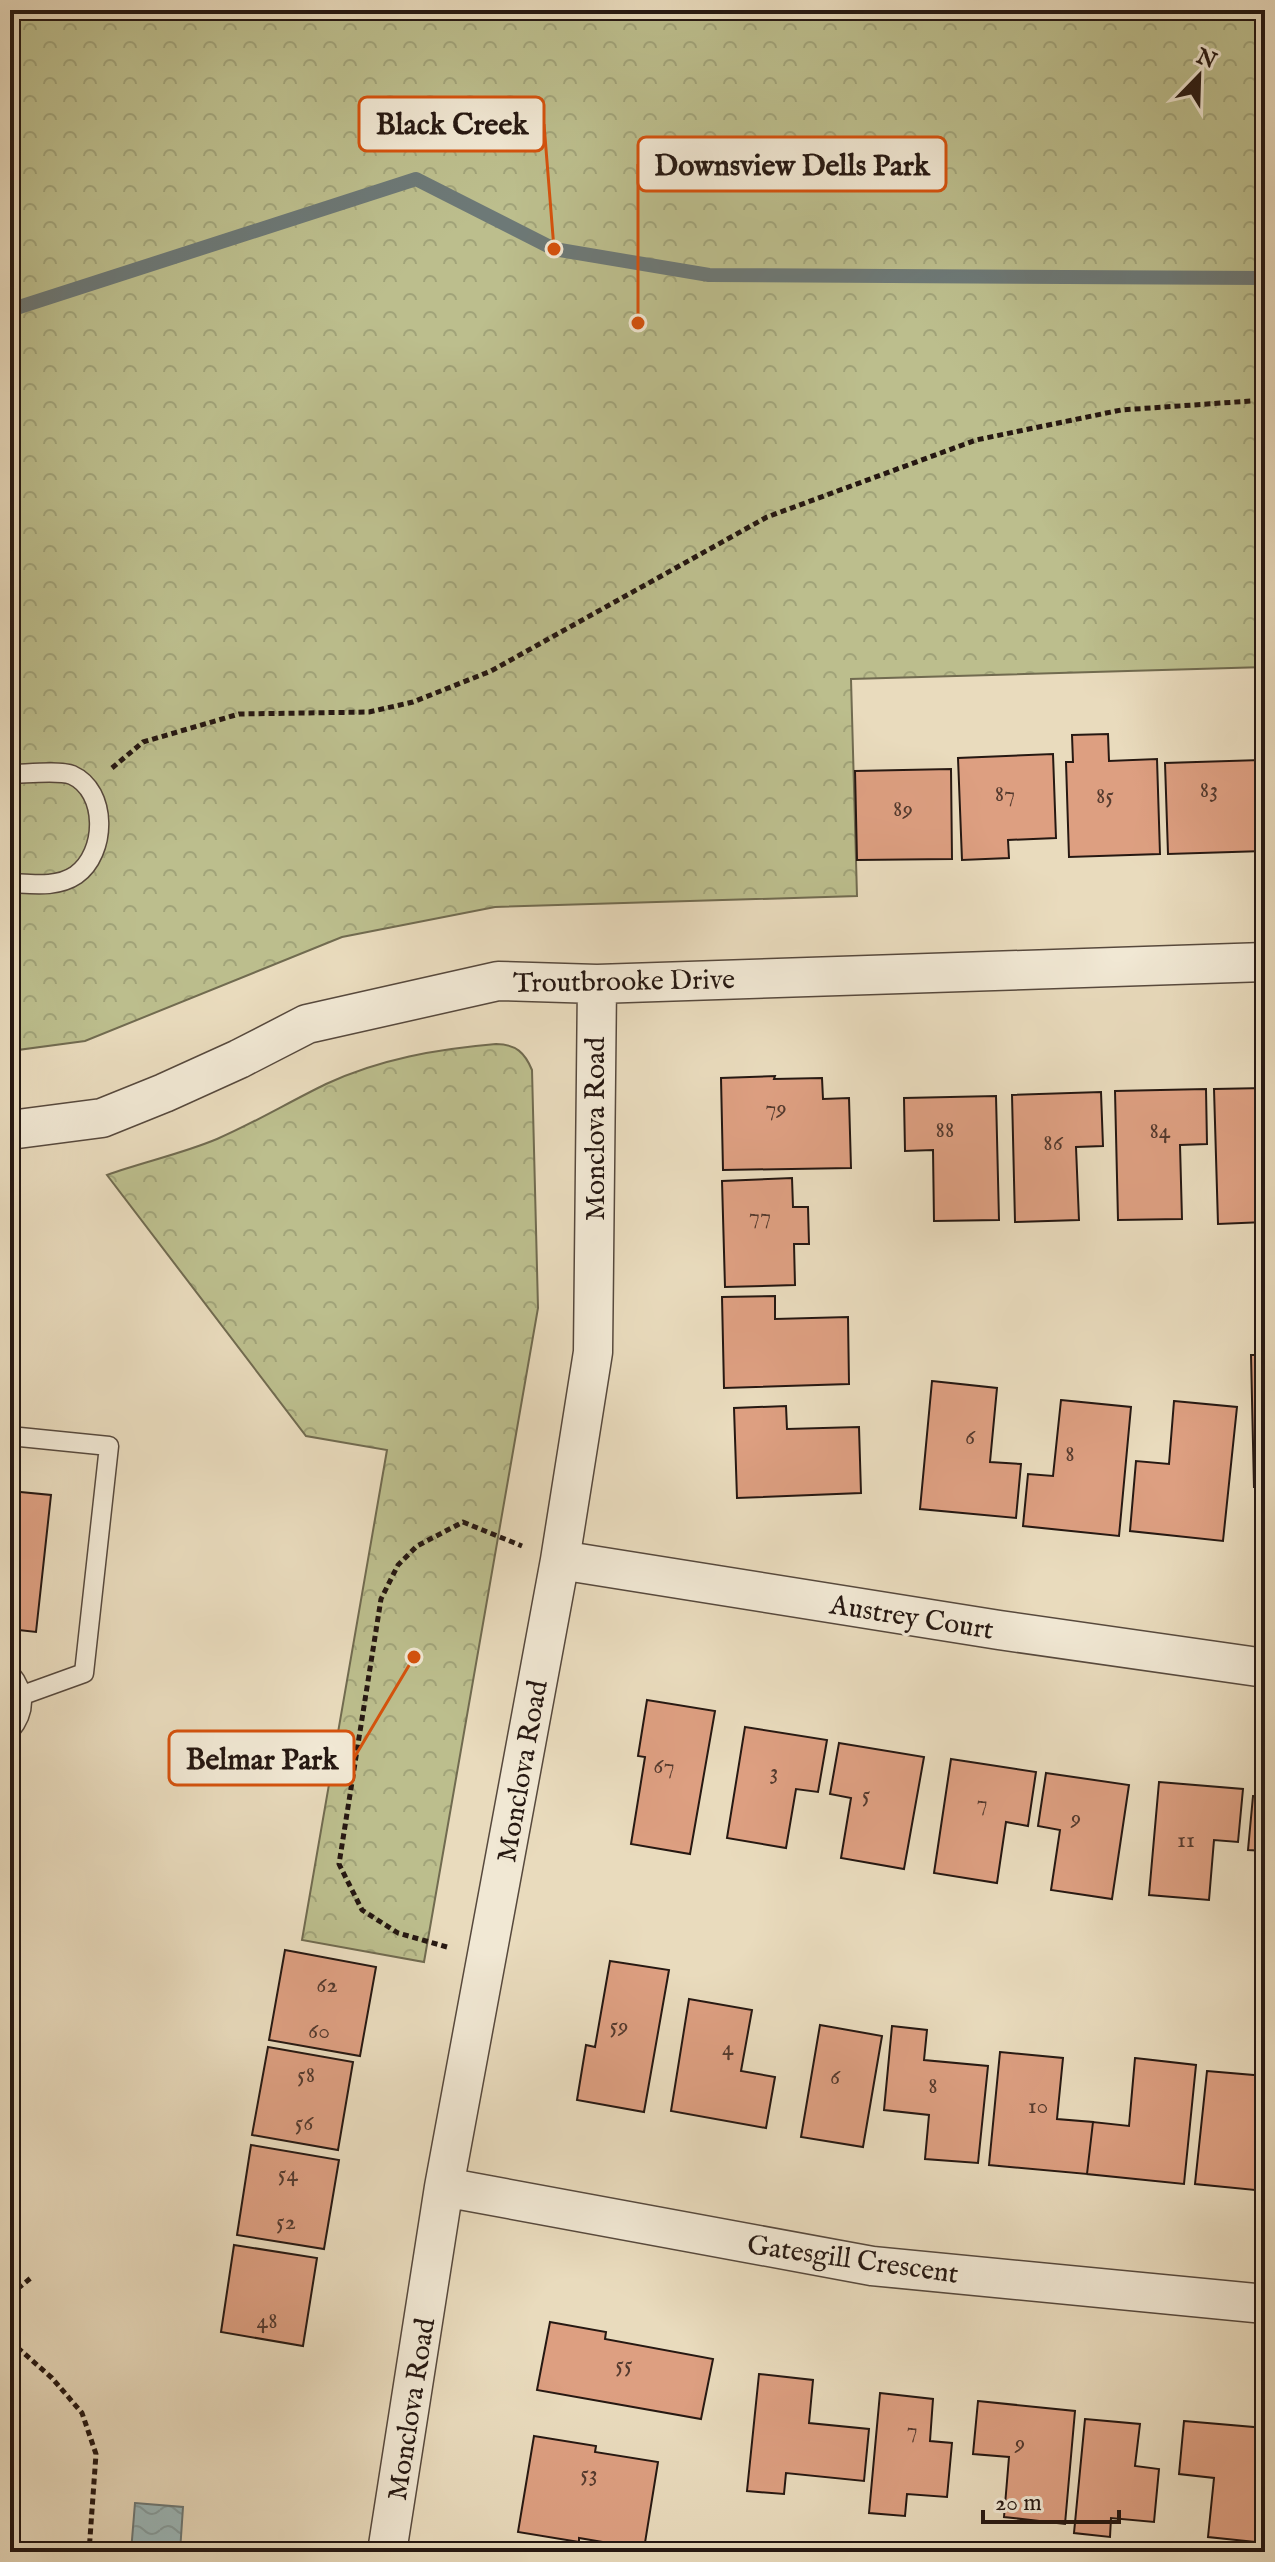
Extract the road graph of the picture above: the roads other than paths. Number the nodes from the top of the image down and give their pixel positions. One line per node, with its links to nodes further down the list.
1 (10, 774): 2 (lane)
2 (10, 883)
3 (1265, 962): 4 (street, Troutbrooke Drive)
4 (597, 984): 5 (street, Troutbrooke Drive); 7 (street, Monclova Road)
5 (10, 1130)
6 (10, 1436): 10 (lane)
7 (560, 1560): 8 (street, Austrey Court); 12 (street, Monclova Road)
8 (1265, 1668)
9 (10, 1673): 10 (lane)
10 (23, 1695): 11 (lane)
11 (10, 1731)
12 (444, 2187): 13 (street, Gatesgill Crescent); 14 (street, Monclova Road)
13 (1265, 2304)
14 (387, 2552)

